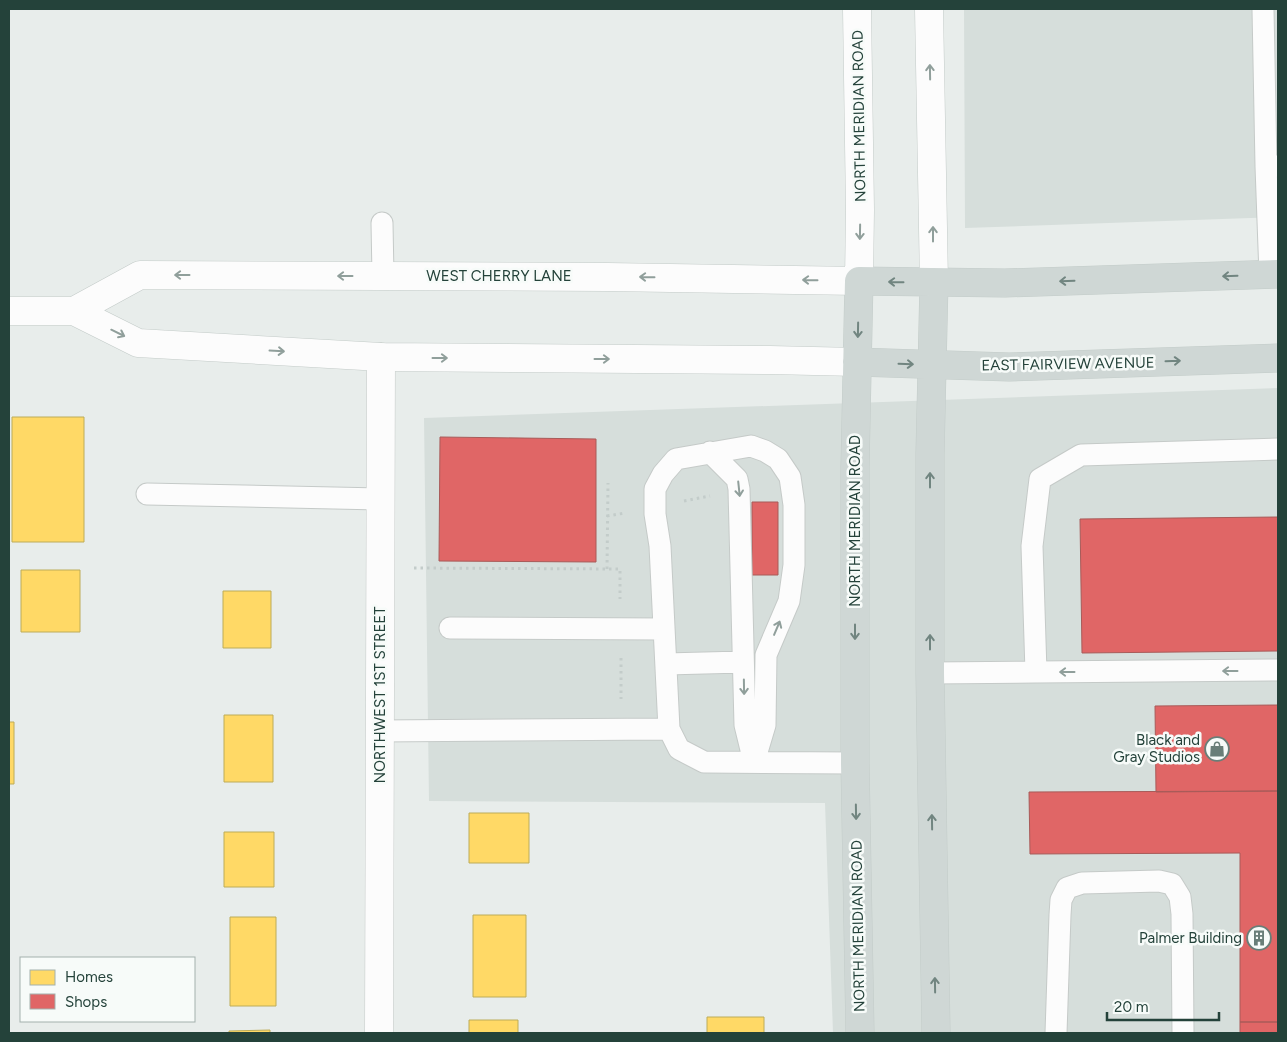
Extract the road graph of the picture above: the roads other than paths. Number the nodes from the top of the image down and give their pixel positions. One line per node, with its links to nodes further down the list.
1 (857, 9): 8 (main road, NORTH MERIDIAN ROAD, one-way to 8)
2 (929, 9): 9 (main road, one-way to 2)
3 (1263, 9): 4 (lane)
4 (1272, 166): 6 (lane)
5 (382, 223): 7 (lane)
6 (1274, 274): 9 (main road, one-way to 9)
7 (383, 276): 8 (main road, WEST CHERRY LANE, one-way to 7); 11 (main road, WEST CHERRY LANE, one-way to 11)
8 (859, 281): 9 (main road, WEST CHERRY LANE, one-way to 8); 14 (main road, NORTH MERIDIAN ROAD, one-way to 14)
9 (934, 283): 15 (main road)
10 (9, 311): 11 (main road, WEST CHERRY LANE)
11 (74, 311): 12 (main road, WEST CHERRY LANE, one-way to 12)
12 (381, 357): 14 (main road, WEST CHERRY LANE, one-way to 14); 19 (main road, NORTHWEST 1ST STREET)
13 (1278, 358): 15 (main road, EAST FAIRVIEW AVENUE, one-way to 13)
14 (857, 362): 15 (main road, EAST FAIRVIEW AVENUE, one-way to 15); 30 (main road, NORTH MERIDIAN ROAD, one-way to 30)
15 (932, 365): 26 (main road, one-way to 15)
16 (1278, 449): 25 (lane)
17 (710, 452): 21 (lane); 22 (lane, one-way to 22); 29 (lane, one-way to 17)
18 (147, 494): 19 (lane)
19 (380, 499): 28 (main road, NORTHWEST 1ST STREET)
20 (450, 628): 21 (lane)
21 (664, 629): 23 (lane)
22 (743, 662): 23 (lane); 29 (lane, one-way to 29)
23 (666, 664): 27 (lane)
24 (1278, 670): 25 (lane, one-way to 25)
25 (1036, 672): 26 (lane)
26 (930, 673): 33 (main road, one-way to 26)
27 (669, 729): 28 (lane); 29 (lane)
28 (380, 732): 31 (main road, NORTHWEST 1ST STREET)
29 (754, 762): 30 (lane)
30 (856, 763): 32 (main road, NORTH MERIDIAN ROAD, one-way to 32)
31 (379, 1033)
32 (860, 1033)
33 (936, 1033)
34 (1056, 1033): 35 (lane)
35 (1183, 1033)

